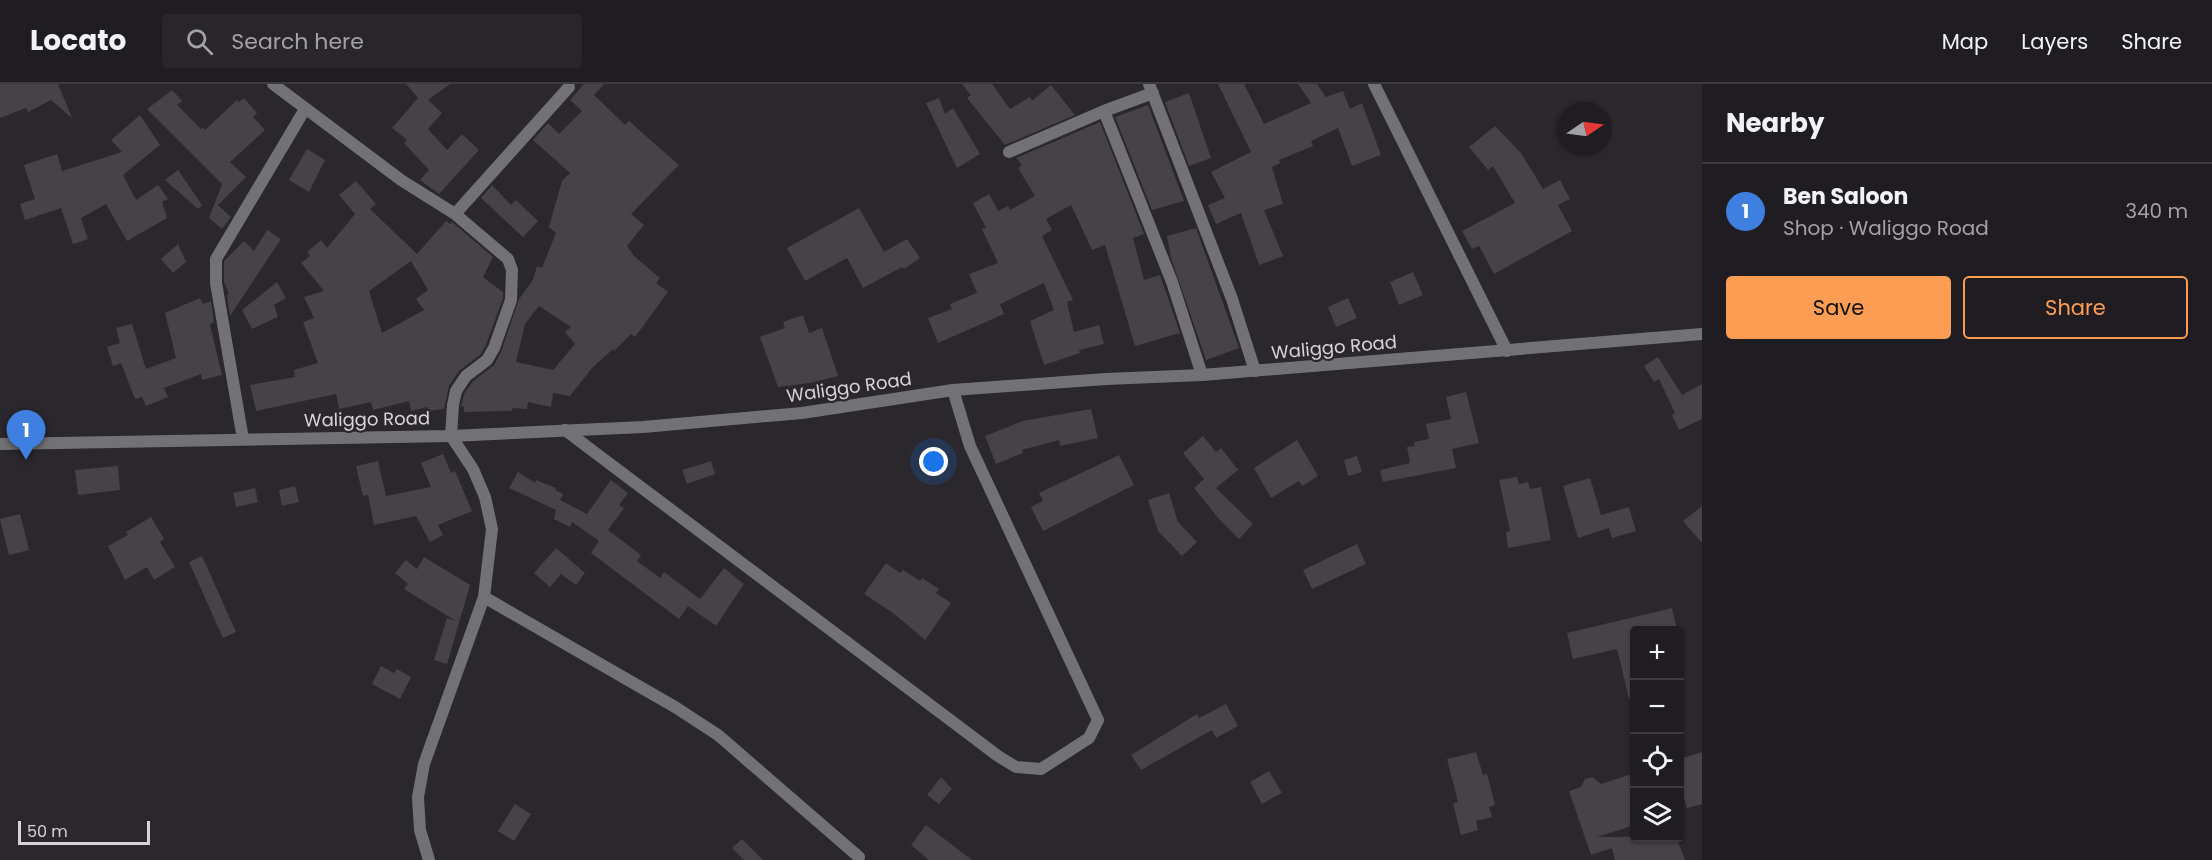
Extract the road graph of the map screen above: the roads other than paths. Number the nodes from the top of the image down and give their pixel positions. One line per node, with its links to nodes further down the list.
1 (273, 84): 5 (street)
2 (1374, 84): 10 (street)
3 (569, 87): 8 (street)
4 (1151, 89): 6 (street); 11 (street)
5 (305, 109): 8 (street); 16 (street)
6 (1104, 111): 7 (street); 12 (street)
7 (1009, 152)
8 (455, 214): 15 (street)
9 (1702, 334): 10 (street, Waliggo Road)
10 (1507, 351): 11 (street, Waliggo Road)
11 (1255, 371): 12 (street, Waliggo Road)
12 (1202, 375): 13 (street, Waliggo Road)
13 (953, 390): 14 (street, Waliggo Road); 14 (street)
14 (565, 430): 15 (street, Waliggo Road)
15 (451, 436): 16 (street, Waliggo Road); 18 (street)
16 (243, 439): 17 (street, Waliggo Road)
17 (0, 444)
18 (484, 597): 19 (street); 20 (street)
19 (859, 857)
20 (429, 860)

